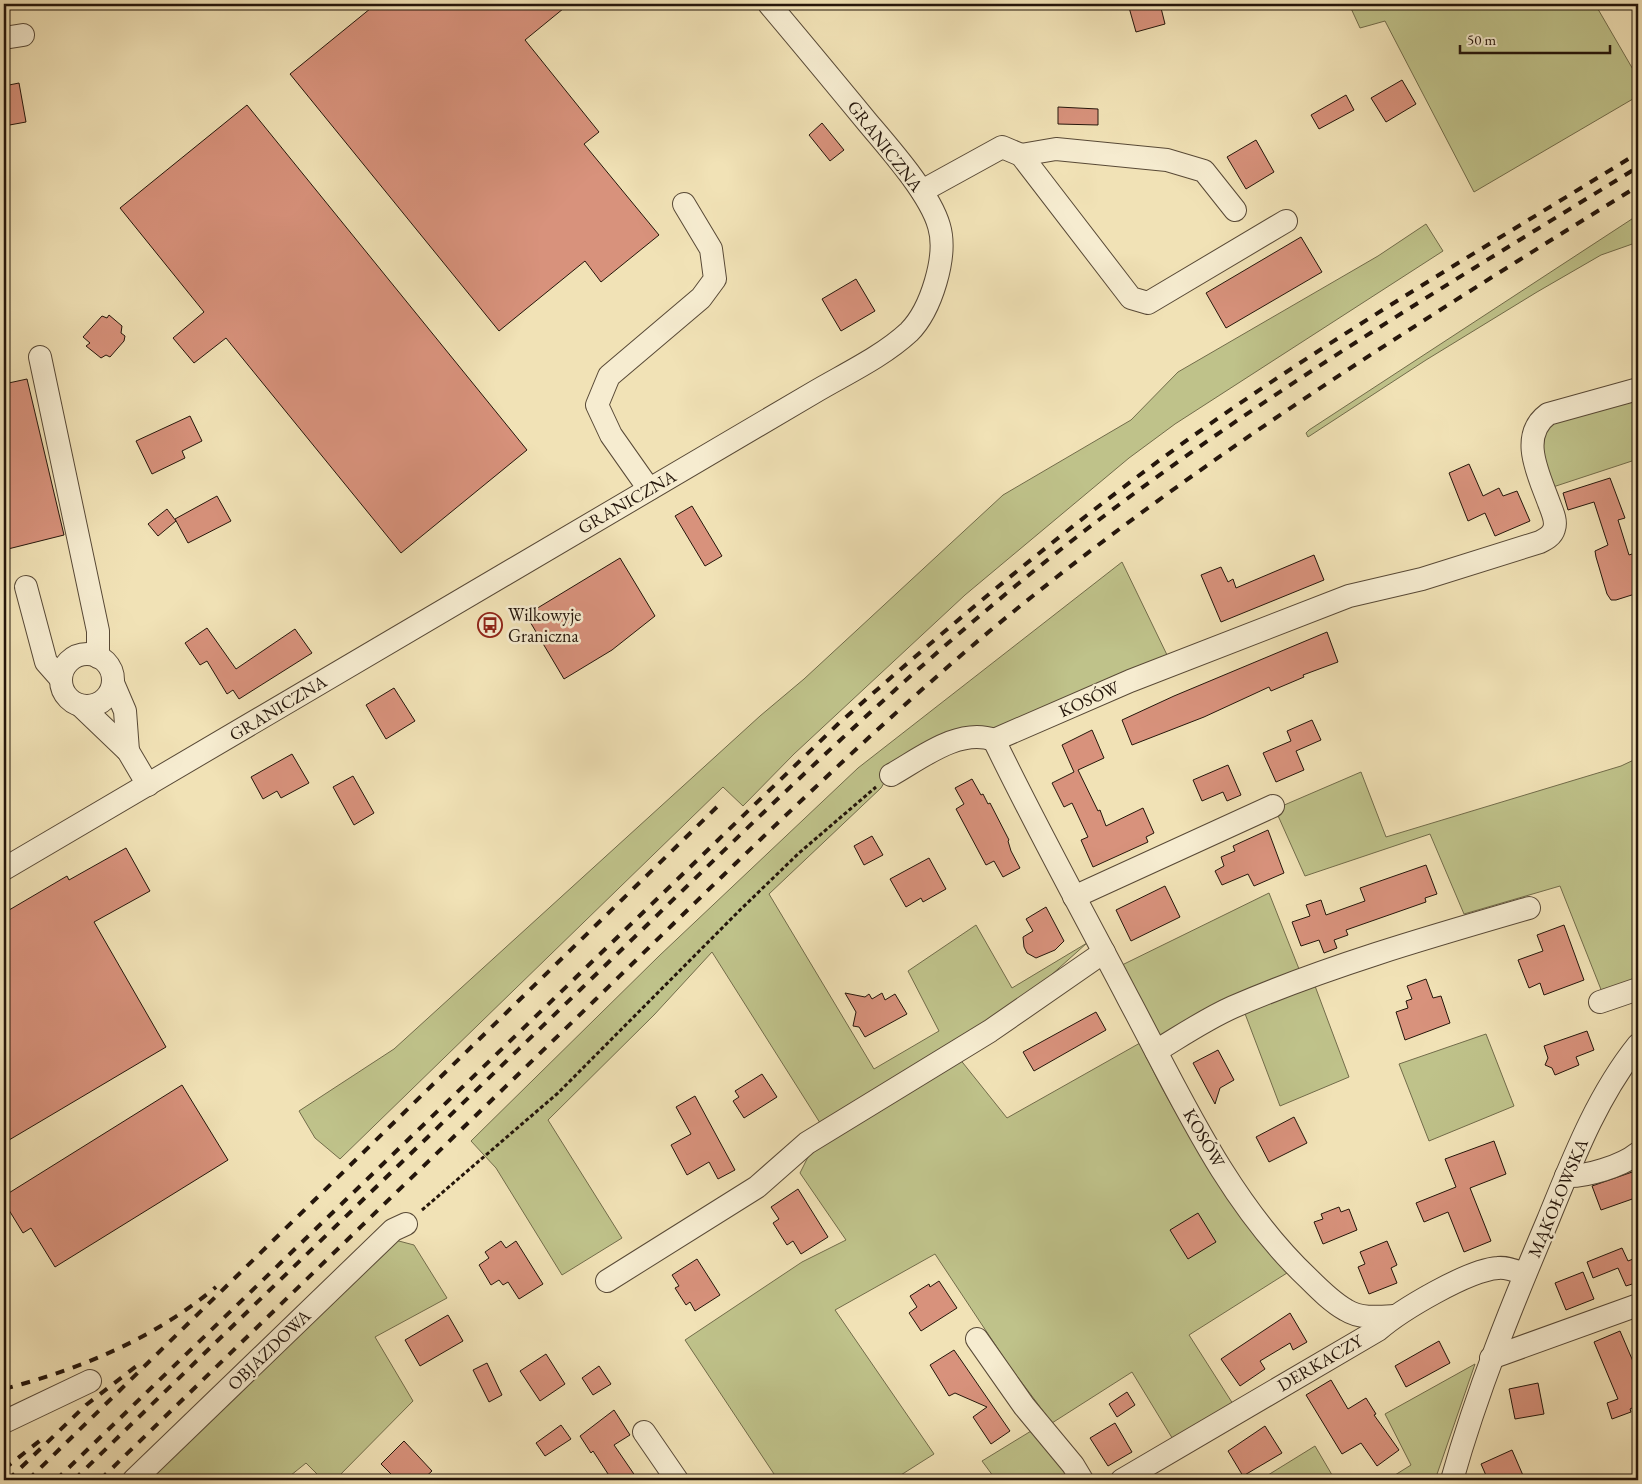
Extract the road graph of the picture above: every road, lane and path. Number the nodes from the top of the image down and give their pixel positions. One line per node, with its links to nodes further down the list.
1 (769, 4): 3 (street, GRANICZNA)
2 (1021, 155): 3 (street); 5 (street); 6 (street)
3 (922, 192): 9 (street, GRANICZNA)
4 (684, 204): 9 (street)
5 (1236, 210)
6 (1286, 221)
7 (40, 356): 11 (street)
8 (1638, 389): 15 (street, KOSÓW)
9 (649, 489): 18 (street, GRANICZNA)
10 (26, 587): 12 (street)
11 (98, 657): 12 (street); 13 (street)
12 (61, 679): 14 (street)
13 (113, 683): 14 (street); 16 (street)
14 (81, 706): 16 (street)
15 (994, 740): 17 (street); 21 (street, KOSÓW)
16 (128, 751): 18 (street)
17 (891, 775): 30 (path)
18 (148, 785): 20 (street, GRANICZNA)
19 (1273, 806): 21 (street)
20 (4, 869)
21 (1074, 897): 23 (street, KOSÓW)
22 (1530, 908): 27 (street)
23 (1104, 952): 27 (street, KOSÓW); 32 (street)
24 (1638, 989): 25 (street)
25 (1600, 1002)
26 (1638, 1045): 29 (street, MĄKOŁOWSKA)
27 (1156, 1051): 34 (street, KOSÓW)
28 (1638, 1153): 29 (street)
29 (1566, 1176): 31 (street, MĄKOŁOWSKA)
30 (406, 1224): 40 (street, OBJAZDOWA)
31 (1525, 1274): 34 (street, DERKACZY); 36 (street, MĄKOŁOWSKA)
32 (607, 1281)
33 (1638, 1304): 36 (street)
34 (1394, 1316): 43 (street, DERKACZY)
35 (977, 1339): 42 (street)
36 (1491, 1358): 44 (street, MĄKOŁOWSKA)
37 (90, 1381): 38 (street)
38 (4, 1422)
39 (644, 1432): 41 (street)
40 (134, 1480)
41 (677, 1480)
42 (1082, 1480)
43 (1122, 1480)
44 (1452, 1480)

